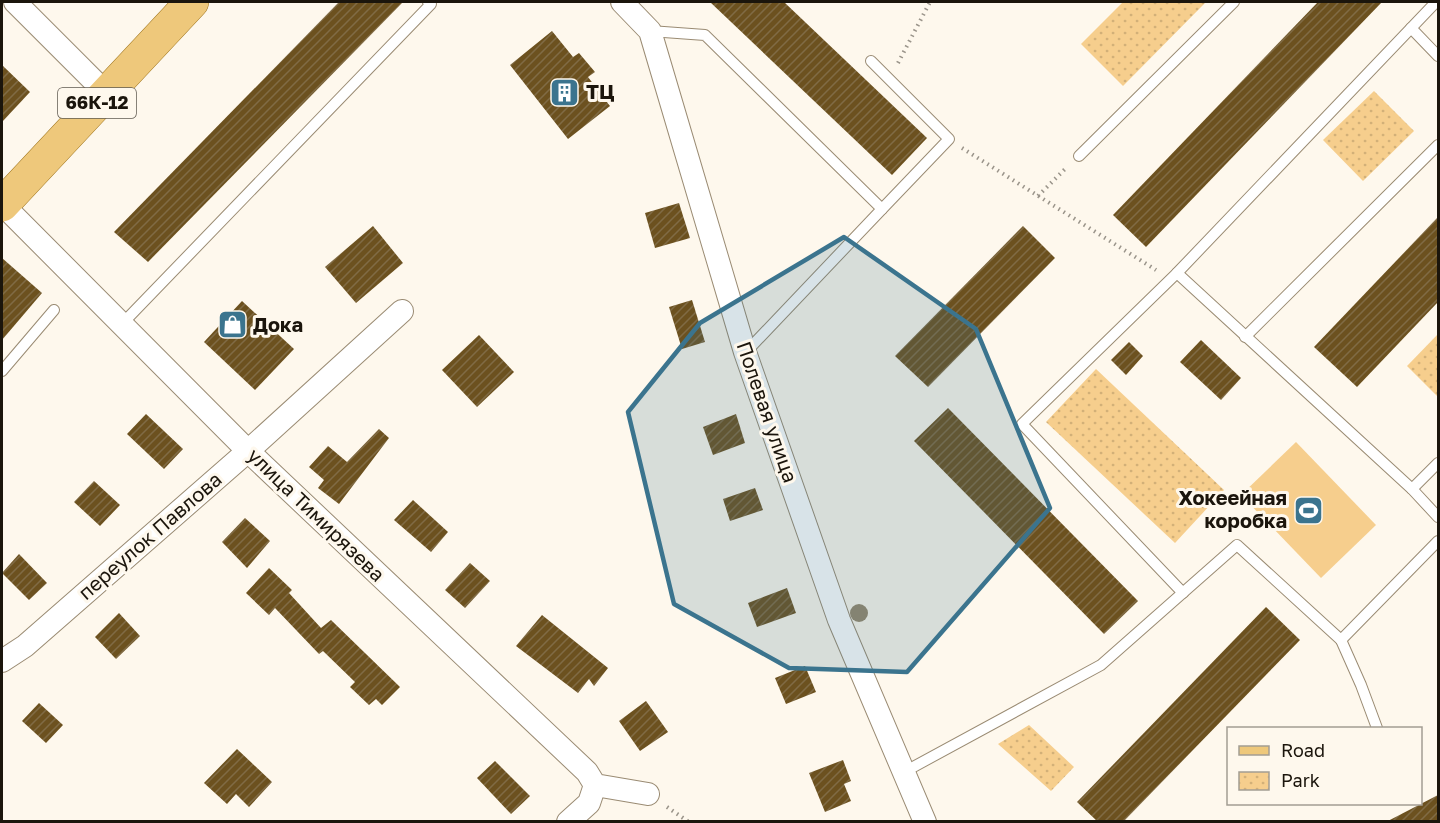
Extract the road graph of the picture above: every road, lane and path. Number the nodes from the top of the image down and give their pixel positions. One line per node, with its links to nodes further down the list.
1 (15, 2): 13 (street)
2 (192, 2): 13 (main road, 66К-12)
3 (428, 2): 23 (lane)
4 (622, 2): 9 (street, Полевая улица)
5 (930, 2): 12 (path)
6 (1234, 2): 16 (lane)
7 (1436, 2): 8 (lane)
8 (1411, 28): 10 (lane); 20 (lane)
9 (650, 31): 19 (lane); 25 (street, Полевая улица)
10 (1438, 56)
11 (871, 61): 12 (lane)
12 (890, 80): 14 (lane)
13 (106, 93): 18 (main road, 66К-12)
14 (949, 140): 17 (path); 19 (lane)
15 (1438, 145): 24 (lane)
16 (1079, 156): 17 (path)
17 (1038, 196): 20 (path)
18 (2, 204): 23 (street, улица Тимирязева)
19 (882, 209): 25 (lane)
20 (1174, 276): 24 (lane); 32 (lane)
21 (54, 310): 26 (lane)
22 (402, 311): 27 (street, переулок Павлова)
23 (122, 324): 27 (street, улица Тимирязева)
24 (1245, 337): 29 (lane)
25 (745, 352): 36 (street, Полевая улица)
26 (2, 371)
27 (249, 451): 34 (street, переулок Павлова); 37 (street, улица Тимирязева)
28 (1438, 463): 29 (lane)
29 (1412, 489): 30 (lane)
30 (1438, 517)
31 (1438, 541): 33 (lane)
32 (1183, 593): 33 (lane); 36 (lane)
33 (1341, 640): 35 (lane)
34 (2, 661)
35 (1376, 727)
36 (904, 772): 39 (street, Полевая улица)
37 (595, 785): 38 (street); 40 (street)
38 (648, 794)
39 (920, 820)
40 (568, 822)

